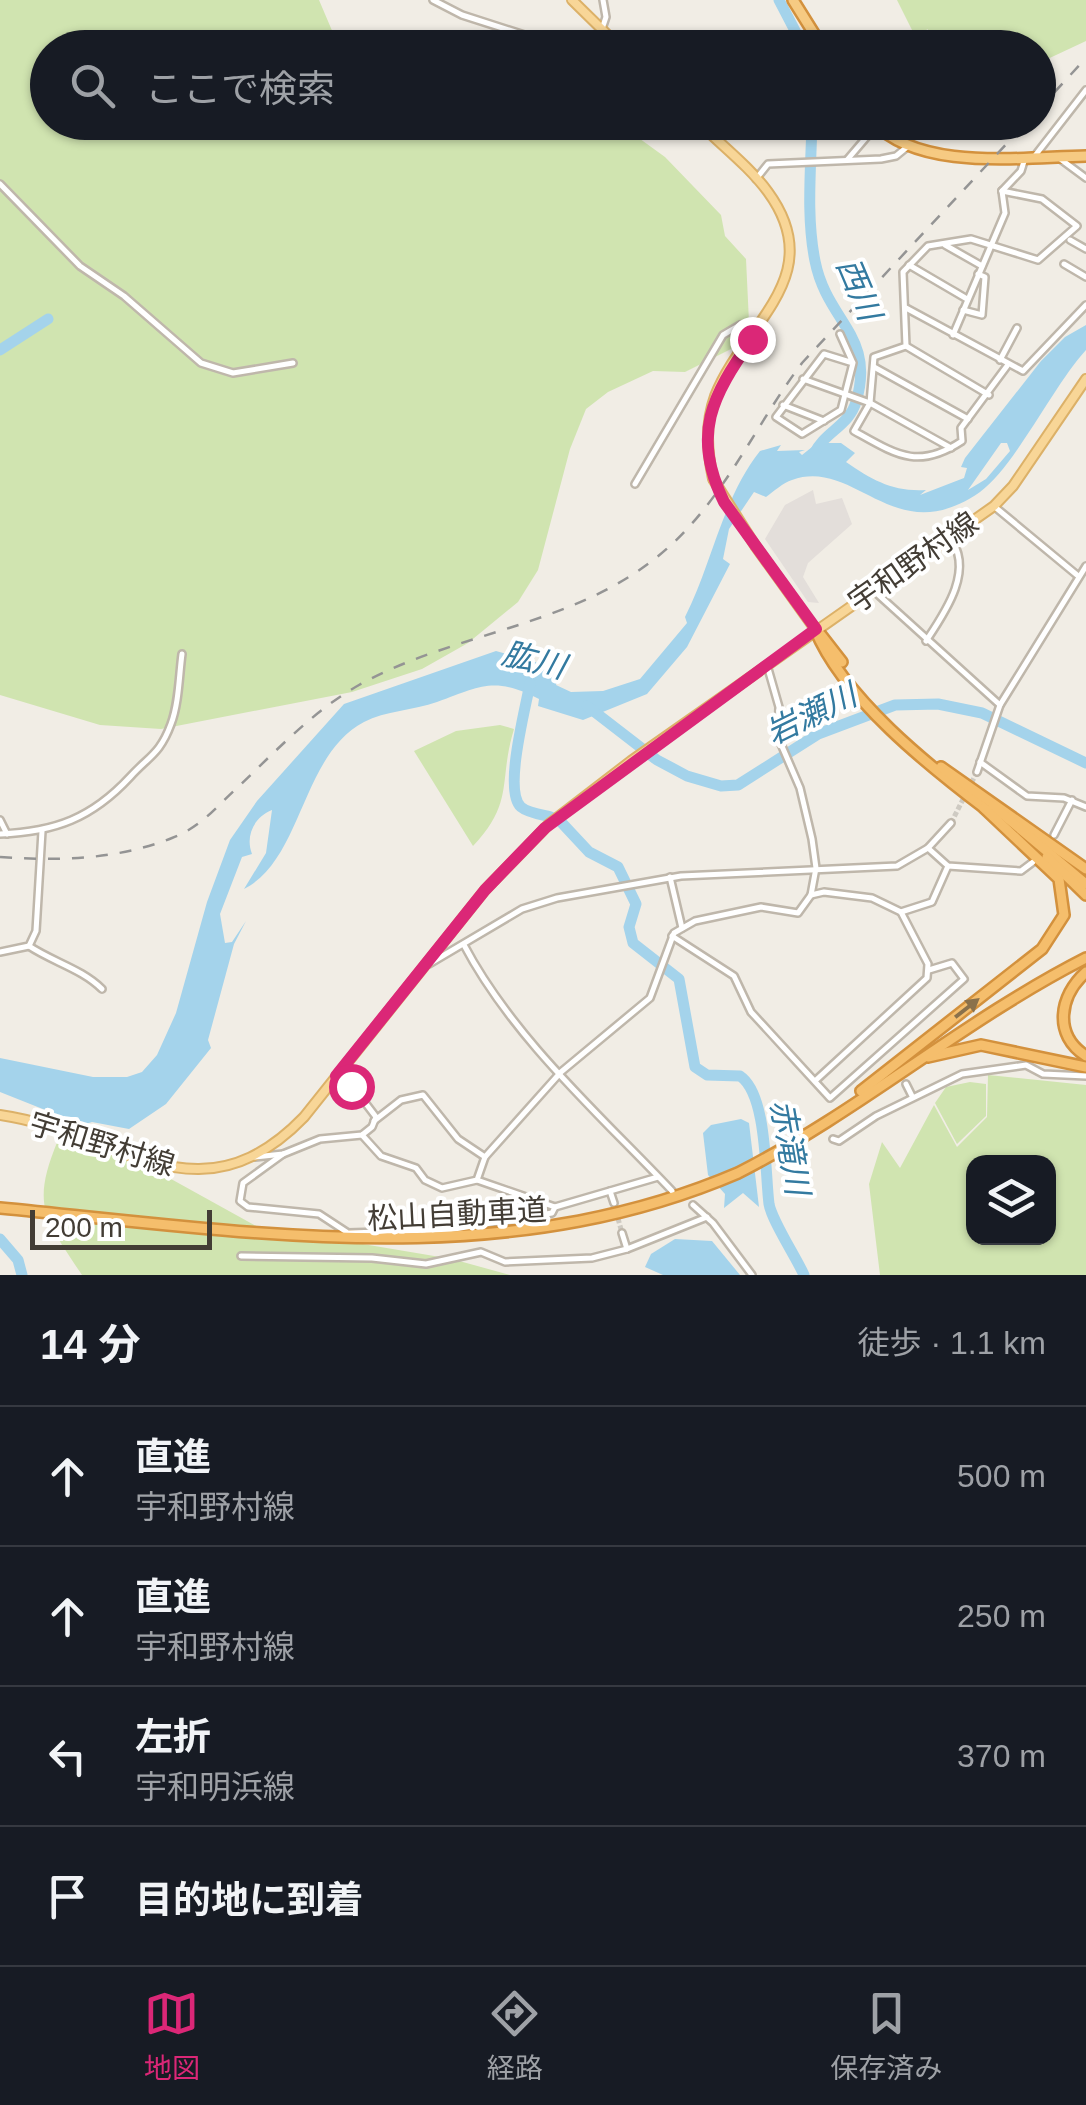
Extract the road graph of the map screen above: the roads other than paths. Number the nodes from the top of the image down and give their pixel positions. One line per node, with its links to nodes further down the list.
1 (433, 0): 6 (street)
2 (572, 0): 5 (main road)
3 (603, 0): 5 (street)
4 (793, 0): 7 (highway)
5 (602, 29)
6 (509, 30)
7 (812, 30)
8 (1086, 90): 9 (street)
9 (1056, 125)
10 (716, 140): 20 (main road)
11 (862, 140): 18 (street)
12 (897, 140): 14 (highway)
13 (1044, 140): 15 (street)
14 (907, 147): 15 (highway); 18 (street)
15 (1030, 156): 16 (highway); 22 (street)
16 (1056, 156): 17 (highway); 19 (street)
17 (1086, 156)
18 (847, 160): 20 (street)
19 (1086, 178)
20 (756, 179): 39 (main road)
21 (0, 184): 43 (street)
22 (1002, 190): 25 (street); 25 (street)
23 (1070, 240): 26 (street)
24 (943, 244): 25 (street); 28 (street); 29 (street)
25 (990, 247): 29 (street)
26 (1086, 250)
27 (1064, 264): 31 (street)
28 (909, 266): 32 (street); 34 (street)
29 (982, 266): 30 (street)
30 (978, 274): 32 (street); 35 (street)
31 (1086, 277)
32 (968, 300): 35 (street)
33 (1086, 305): 44 (street)
34 (906, 308): 38 (street); 40 (street)
35 (963, 310): 38 (street)
36 (1018, 328): 41 (street)
37 (840, 334): 42 (street)
38 (953, 334): 41 (street)
39 (752, 339): 55 (street); 61 (main road, bridge)
40 (906, 346): 45 (street); 48 (street)
41 (999, 361): 44 (street)
42 (853, 363): 46 (street); 49 (street)
43 (293, 364)
44 (1007, 366): 48 (street)
45 (874, 367): 50 (street); 52 (street)
46 (802, 379): 49 (street); 51 (street)
47 (1086, 380): 56 (main road, 宇和野村線)
48 (988, 395): 52 (street)
49 (851, 396): 50 (street); 53 (street)
50 (866, 402): 54 (street); 54 (street)
51 (783, 405): 53 (street); 53 (street)
52 (968, 420): 54 (street)
53 (824, 422)
54 (951, 448)
55 (635, 484)
56 (994, 506): 57 (main road, 宇和野村線); 59 (street)
57 (949, 537): 60 (main road, 宇和野村線); 62 (street)
58 (1086, 566): 59 (street)
59 (1077, 575): 65 (street)
60 (872, 589): 61 (main road, 宇和野村線); 62 (street)
61 (816, 629): 64 (main road, 宇和野村線); 66 (highway)
62 (926, 641): 65 (street)
63 (182, 654): 75 (street)
64 (767, 664): 81 (street); 94 (main road, 宇和野村線)
65 (999, 708): 67 (street)
66 (904, 740): 69 (highway); 72 (highway)
67 (980, 762): 68 (street); 70 (street)
68 (977, 772)
69 (956, 777): 82 (highway); 84 (highway)
70 (1072, 800): 71 (street); 77 (street)
71 (1086, 807)
72 (984, 808): 85 (highway); 111 (highway, one-way to 72)
73 (0, 820): 76 (street)
74 (950, 823): 78 (street)
75 (42, 831): 76 (street); 91 (street)
76 (4, 834)
77 (1054, 834)
78 (928, 848): 80 (street); 81 (street)
79 (1033, 862): 80 (street)
80 (948, 866): 87 (street)
81 (816, 868): 83 (street); 86 (street)
82 (1086, 869)
83 (670, 877): 88 (street); 90 (street)
84 (1086, 884)
85 (1086, 894)
86 (811, 895): 87 (street); 88 (street)
87 (901, 912): 95 (street)
88 (682, 928): 89 (street)
89 (672, 936): 103 (street); 106 (street)
90 (464, 945): 94 (street); 103 (street)
91 (29, 946): 92 (street); 97 (street)
92 (0, 952)
93 (1086, 958): 101 (highway, 松山自動車道)
94 (424, 966): 104 (main road, 宇和野村線)
95 (929, 970): 98 (street); 106 (street)
96 (1086, 972): 99 (highway)
97 (102, 989)
98 (884, 1055): 100 (street); 106 (street)
99 (1086, 1056)
100 (890, 1063)
101 (910, 1065): 102 (highway); 111 (highway, 松山自動車道)
102 (1086, 1068)
103 (561, 1072): 116 (street); 117 (street)
104 (336, 1076): 110 (street); 115 (main road, 宇和野村線)
105 (1086, 1076): 108 (street)
106 (815, 1082)
107 (906, 1084): 108 (street)
108 (912, 1096): 113 (street)
109 (0, 1115): 115 (main road, 宇和野村線)
110 (374, 1121): 112 (street); 116 (street)
111 (808, 1133): 124 (highway, 松山自動車道)
112 (362, 1134): 114 (street); 118 (street)
113 (833, 1139)
114 (283, 1154): 115 (street); 123 (street)
115 (252, 1157)
116 (485, 1157): 118 (street)
117 (658, 1177): 119 (street); 120 (street)
118 (477, 1180): 123 (street)
119 (610, 1191): 121 (street); 123 (street)
120 (672, 1192)
121 (614, 1203)
122 (693, 1205): 125 (street)
123 (555, 1207)
124 (0, 1208)
125 (706, 1217): 127 (street); 129 (street)
126 (622, 1233): 127 (street)
127 (628, 1249): 128 (street)
128 (241, 1256)
129 (752, 1275)

